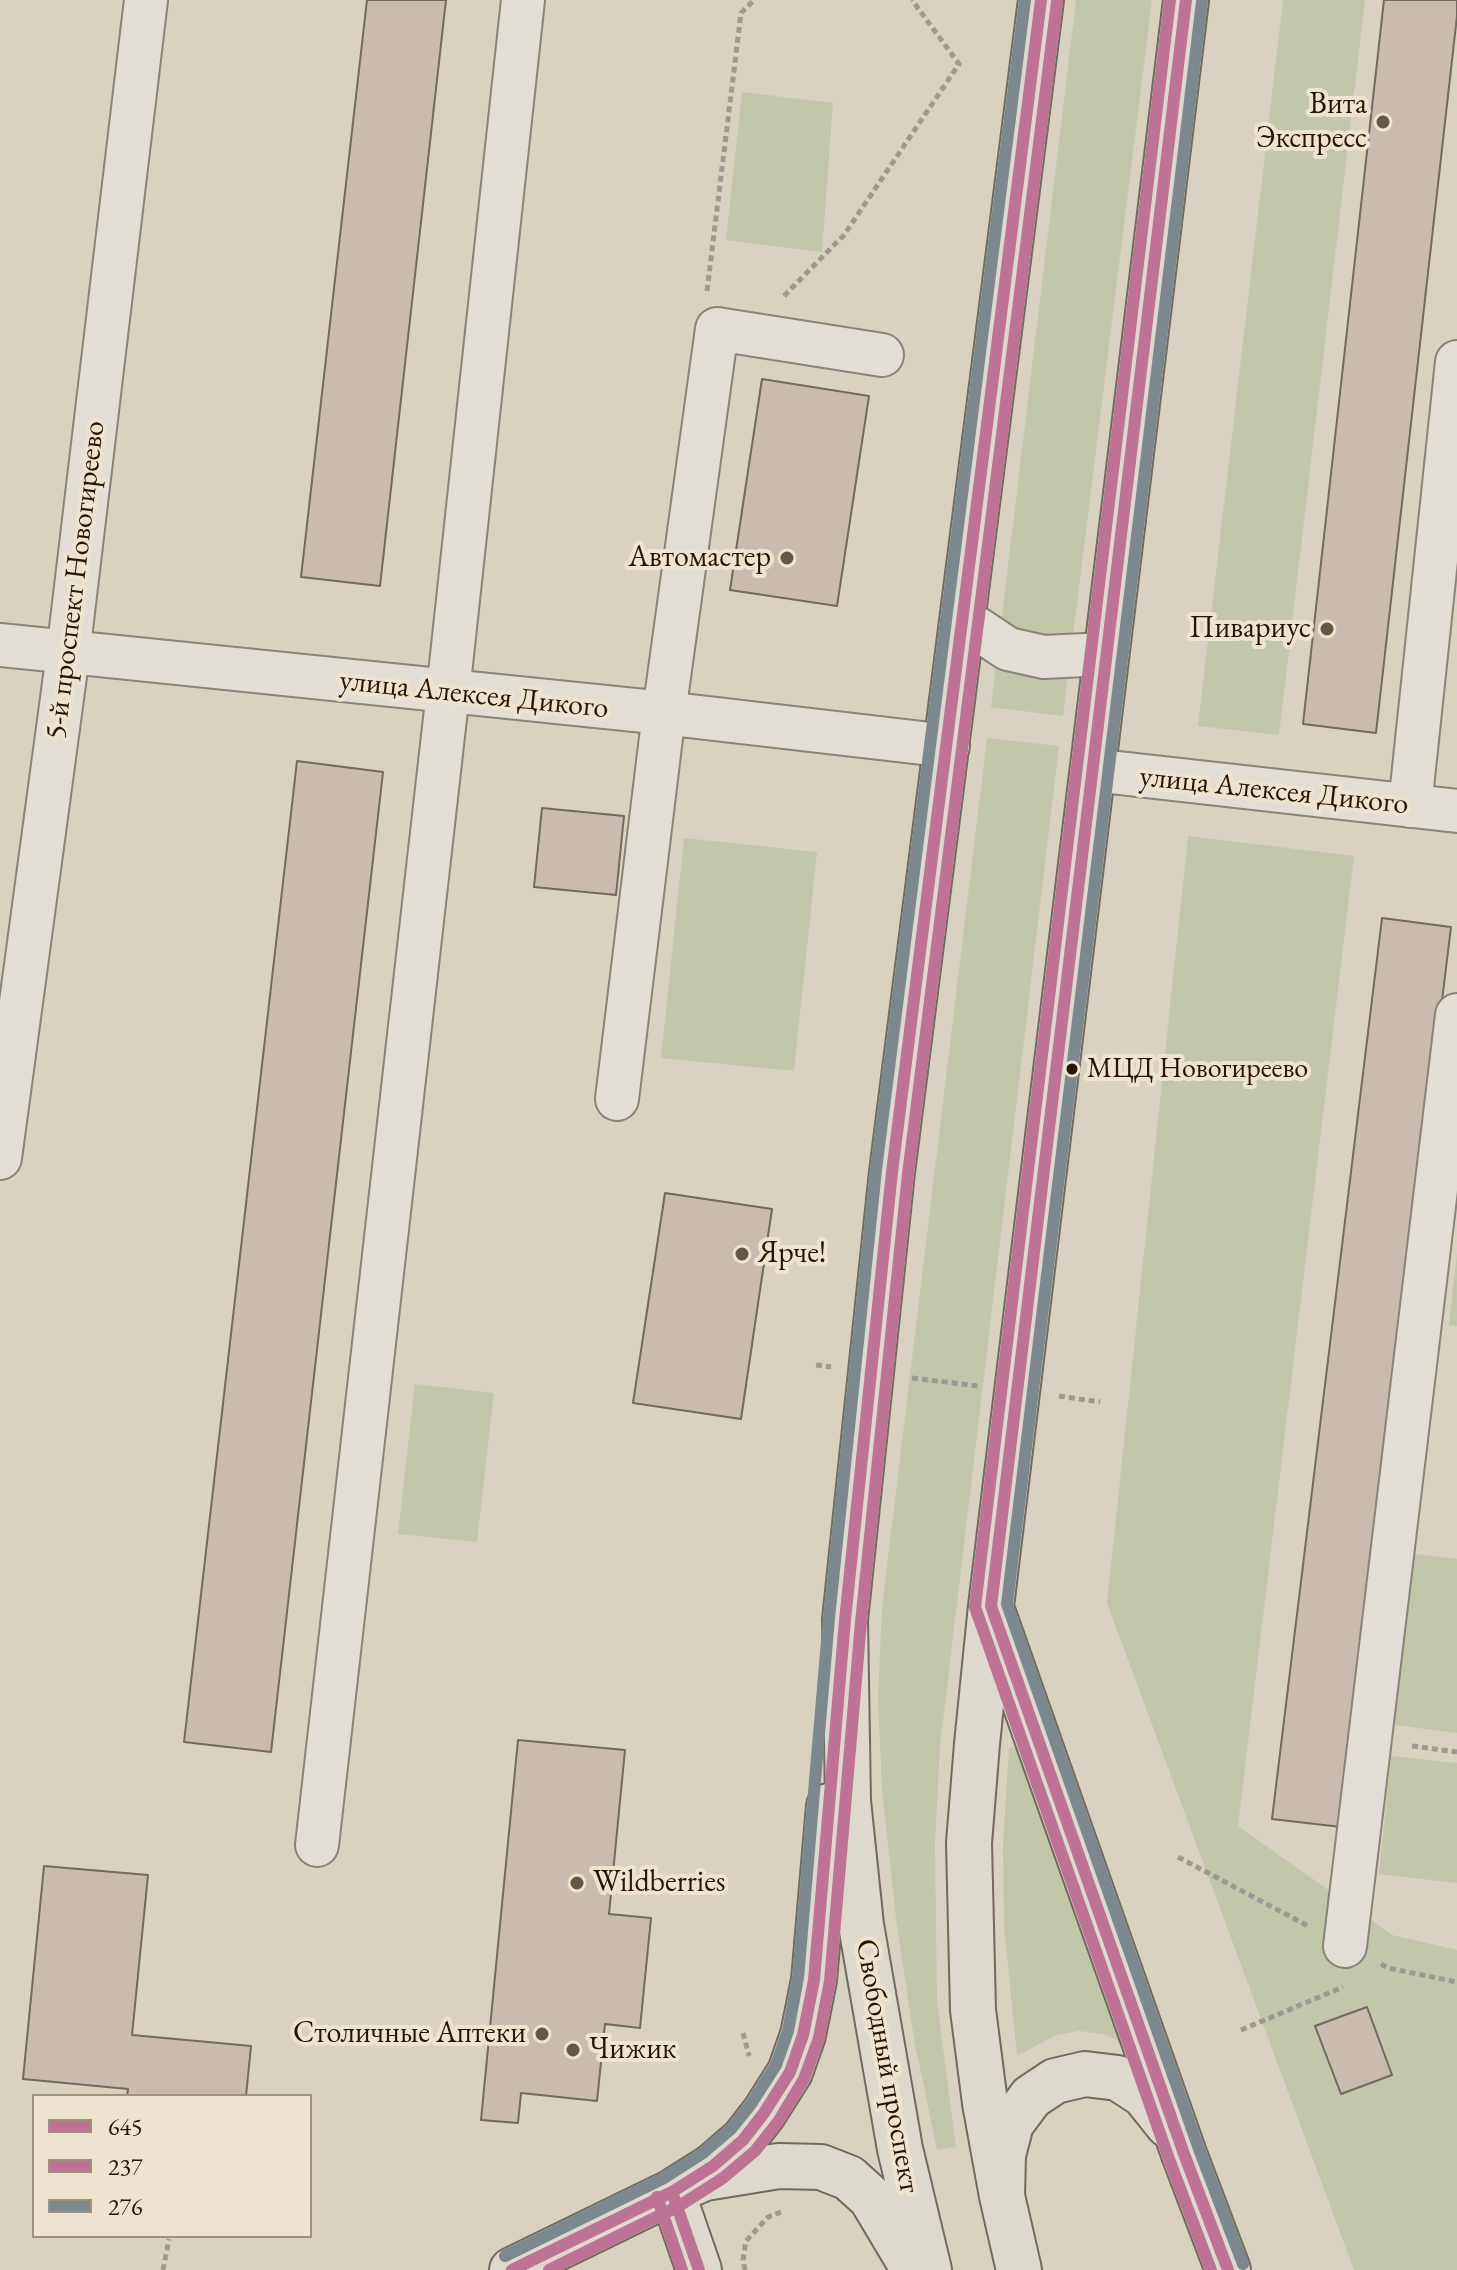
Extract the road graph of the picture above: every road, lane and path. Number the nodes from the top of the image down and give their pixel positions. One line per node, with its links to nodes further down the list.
1 (146, 0): 12 (street, 5-й проспект Новогиреево)
2 (523, 0): 14 (street)
3 (754, 0): 7 (path)
4 (912, 0): 7 (path)
5 (1041, 0): 10 (main road, Свободный проспект)
6 (1186, 0): 13 (main road)
7 (732, 332): 8 (street); 15 (street)
8 (882, 355)
9 (1457, 362): 18 (street)
10 (963, 619): 13 (street); 16 (main road, Свободный проспект)
11 (0, 645): 12 (street, улица Алексея Дикого)
12 (68, 654): 14 (street, улица Алексея Дикого); 22 (street, 5-й проспект Новогиреево)
13 (1106, 654): 17 (main road)
14 (448, 692): 15 (street, улица Алексея Дикого); 29 (street)
15 (664, 713): 16 (street, улица Алексея Дикого); 21 (street)
16 (948, 746): 24 (main road, Свободный проспект)
17 (1092, 770): 18 (street, улица Алексея Дикого); 25 (main road)
18 (1410, 806): 19 (street, улица Алексея Дикого)
19 (1457, 811)
20 (1457, 1015): 30 (street)
21 (617, 1099)
22 (0, 1158)
23 (816, 1365): 24 (path)
24 (871, 1372): 25 (path); 28 (main road, Свободный проспект)
25 (1017, 1391): 26 (path); 27 (main road)
26 (1100, 1402)
27 (991, 1606): 34 (main road); 36 (main road)
28 (845, 1620): 35 (main road); 44 (main road, Свободный проспект)
29 (317, 1845)
30 (1347, 1966): 33 (path)
31 (1388, 1968): 32 (path)
32 (1375, 1974)
33 (1241, 2030)
34 (1184, 2154): 36 (main road); 46 (main road)
35 (672, 2192): 40 (main road); 41 (main road); 43 (main road)
36 (1002, 2196): 45 (main road)
37 (790, 2208): 42 (path)
38 (169, 2239): 39 (path)
39 (163, 2270)
40 (512, 2270)
41 (699, 2270)
42 (745, 2270)
43 (914, 2270)
44 (929, 2270)
45 (1019, 2270)
46 (1228, 2270)

